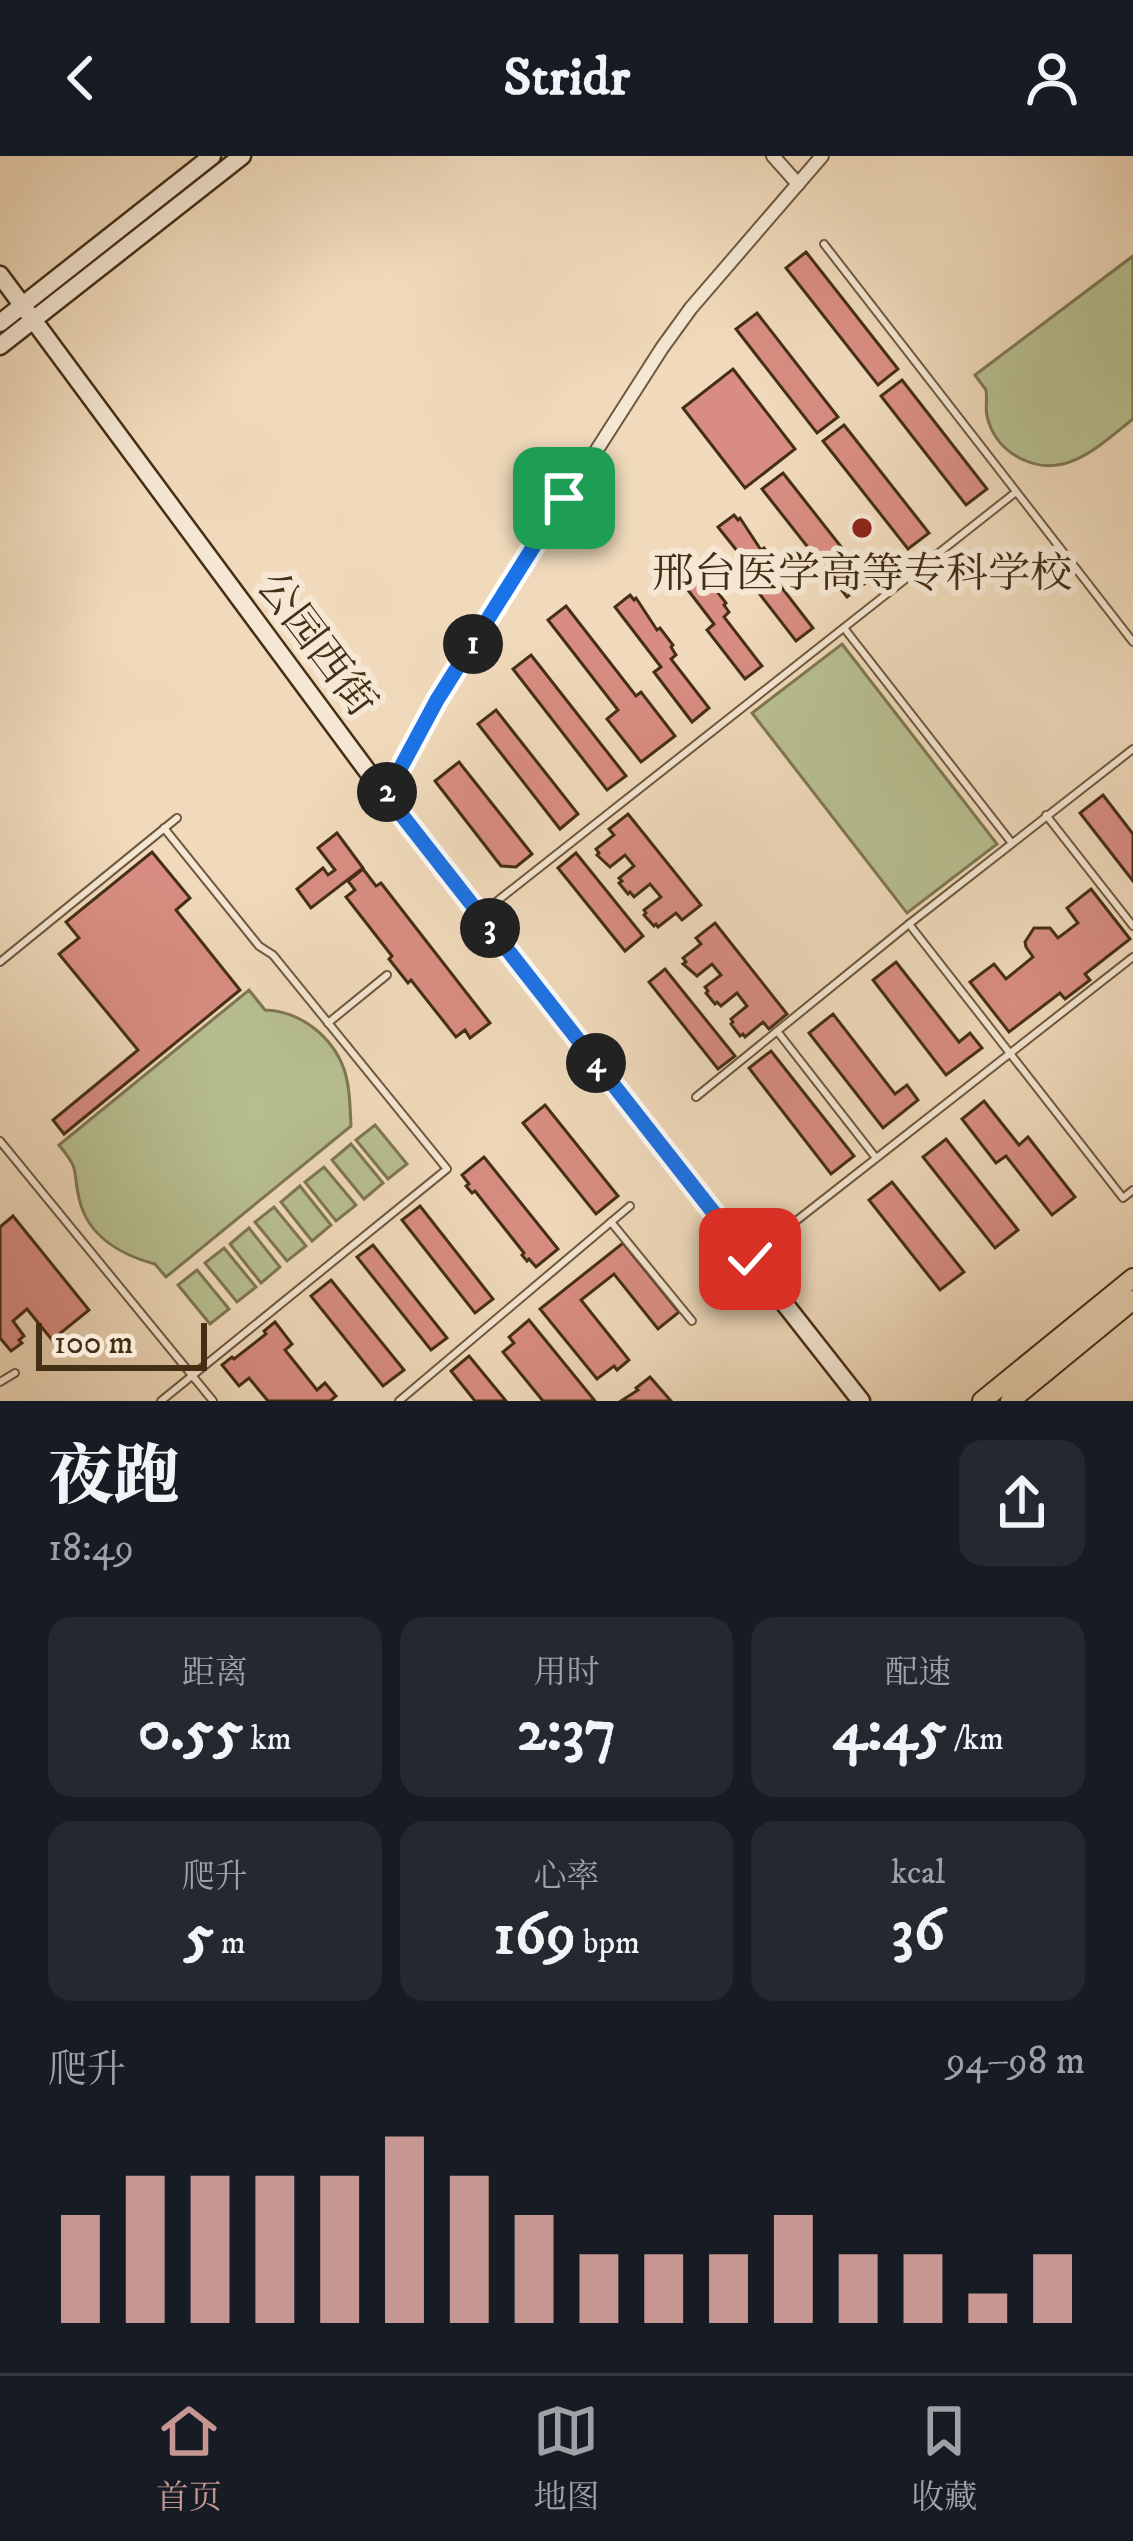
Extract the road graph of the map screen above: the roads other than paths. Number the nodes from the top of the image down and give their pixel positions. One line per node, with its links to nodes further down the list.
1 (212, 156): 8 (street)
2 (242, 156): 8 (street)
3 (773, 156): 5 (street)
4 (821, 156): 5 (street)
5 (798, 184): 15 (street)
6 (824, 244): 11 (lane)
7 (0, 275): 8 (street, 公园西街)
8 (28, 312): 9 (street); 10 (street); 15 (street, 公园西街)
9 (0, 322)
10 (0, 346)
11 (1016, 491): 12 (lane); 13 (lane)
12 (844, 628): 19 (lane); 20 (lane)
13 (1133, 642)
14 (1133, 749): 16 (lane)
15 (386, 795): 20 (street, 公园西街)
16 (1046, 815): 19 (lane); 22 (lane)
17 (177, 818): 18 (lane)
18 (164, 828): 24 (lane); 26 (lane)
19 (1011, 843): 21 (lane)
20 (480, 915): 45 (street, 公园西街)
21 (908, 924): 27 (lane); 28 (lane)
22 (1133, 926)
23 (1133, 957): 28 (lane)
24 (0, 962)
25 (387, 975): 26 (lane)
26 (328, 1023): 40 (lane)
27 (777, 1031): 29 (lane); 31 (lane)
28 (1010, 1053): 31 (lane); 32 (lane)
29 (696, 1097)
30 (0, 1141): 40 (lane)
31 (876, 1158): 34 (lane)
32 (1133, 1190)
33 (631, 1206): 35 (lane)
34 (796, 1221)
35 (610, 1222): 38 (lane); 44 (lane)
36 (1133, 1277): 46 (main road)
37 (1133, 1300): 47 (main road)
38 (692, 1322)
39 (15, 1373): 41 (lane)
40 (192, 1376): 42 (lane); 43 (lane)
41 (0, 1382)
42 (161, 1401)
43 (213, 1401)
44 (399, 1401)
45 (861, 1401)
46 (982, 1401)
47 (1010, 1401)

